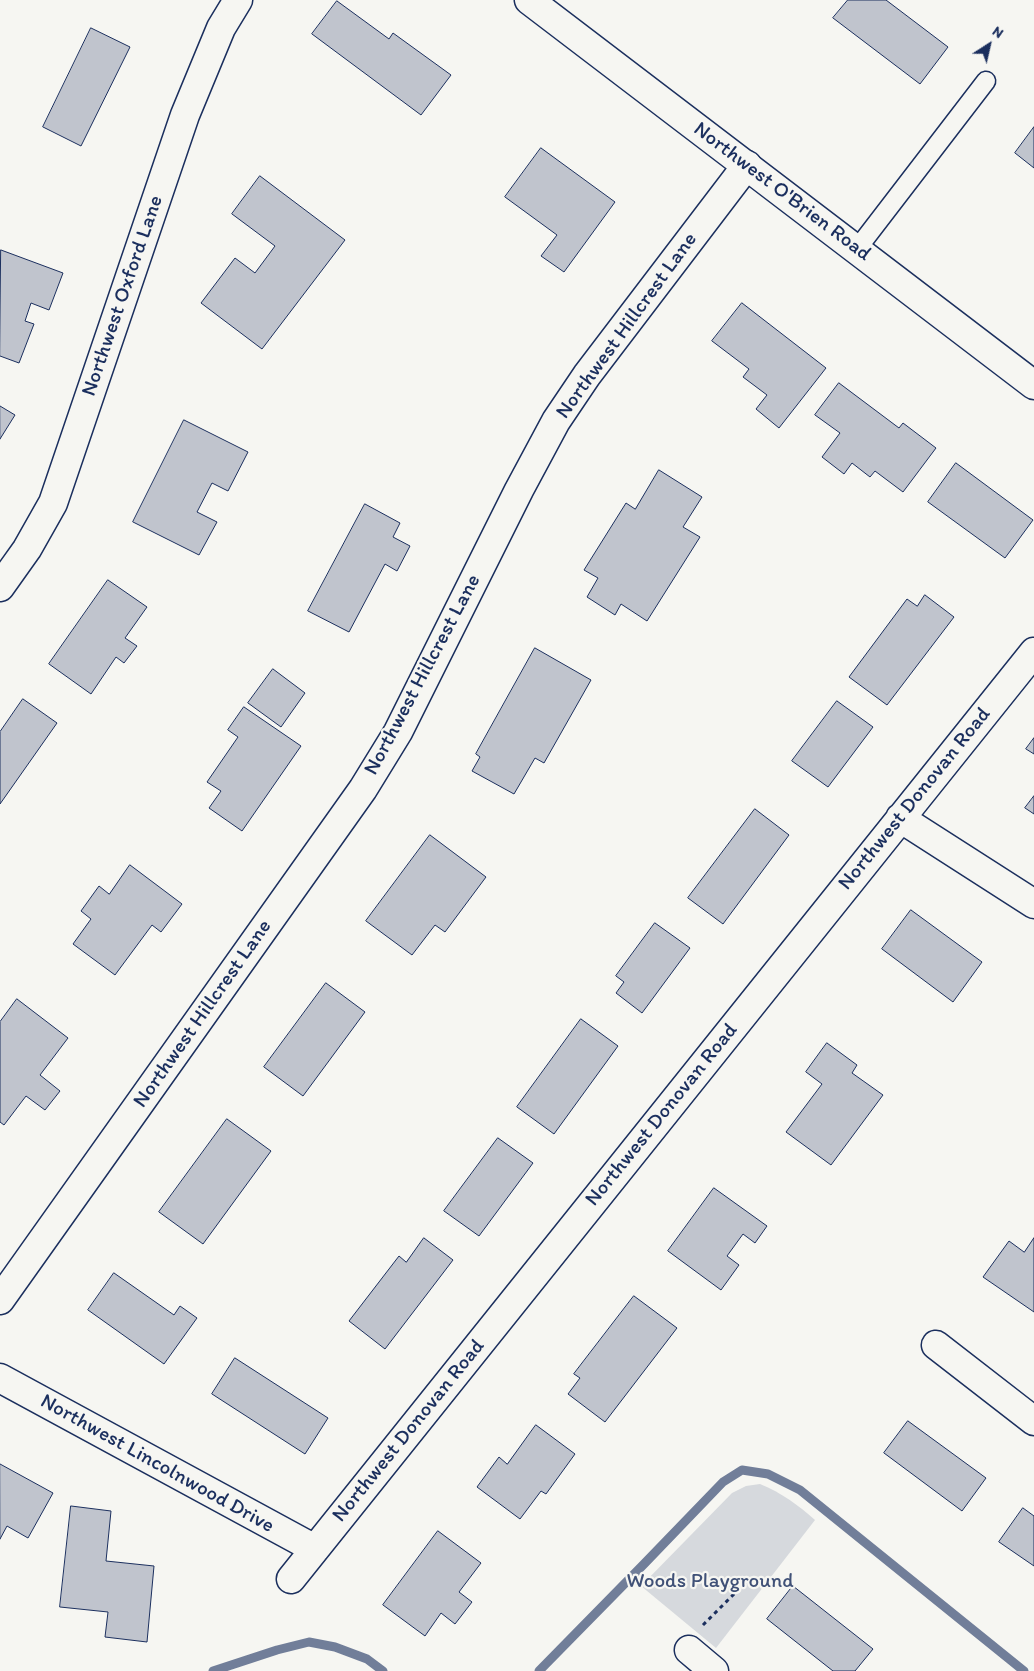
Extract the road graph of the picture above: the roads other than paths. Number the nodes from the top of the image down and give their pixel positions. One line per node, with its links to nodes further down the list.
1 (238, 0): 7 (street, Northwest Oxford Lane)
2 (529, 0): 4 (street, Northwest O'Brien Road)
3 (986, 81): 5 (lane)
4 (747, 165): 5 (street, Northwest O'Brien Road); 11 (street, Northwest Hillcrest Lane)
5 (857, 249): 6 (street, Northwest O'Brien Road)
6 (1034, 385)
7 (0, 587)
8 (1034, 652): 9 (street, Northwest Donovan Road)
9 (900, 818): 10 (street); 15 (street, Northwest Donovan Road)
10 (1034, 904)
11 (0, 1300)
12 (936, 1345): 14 (street)
13 (0, 1378): 15 (street, Northwest Lincolnwood Drive)
14 (1034, 1421)
15 (314, 1550): 16 (street, Northwest Donovan Road)
16 (291, 1579)
17 (689, 1650): 18 (street)
18 (714, 1671)

